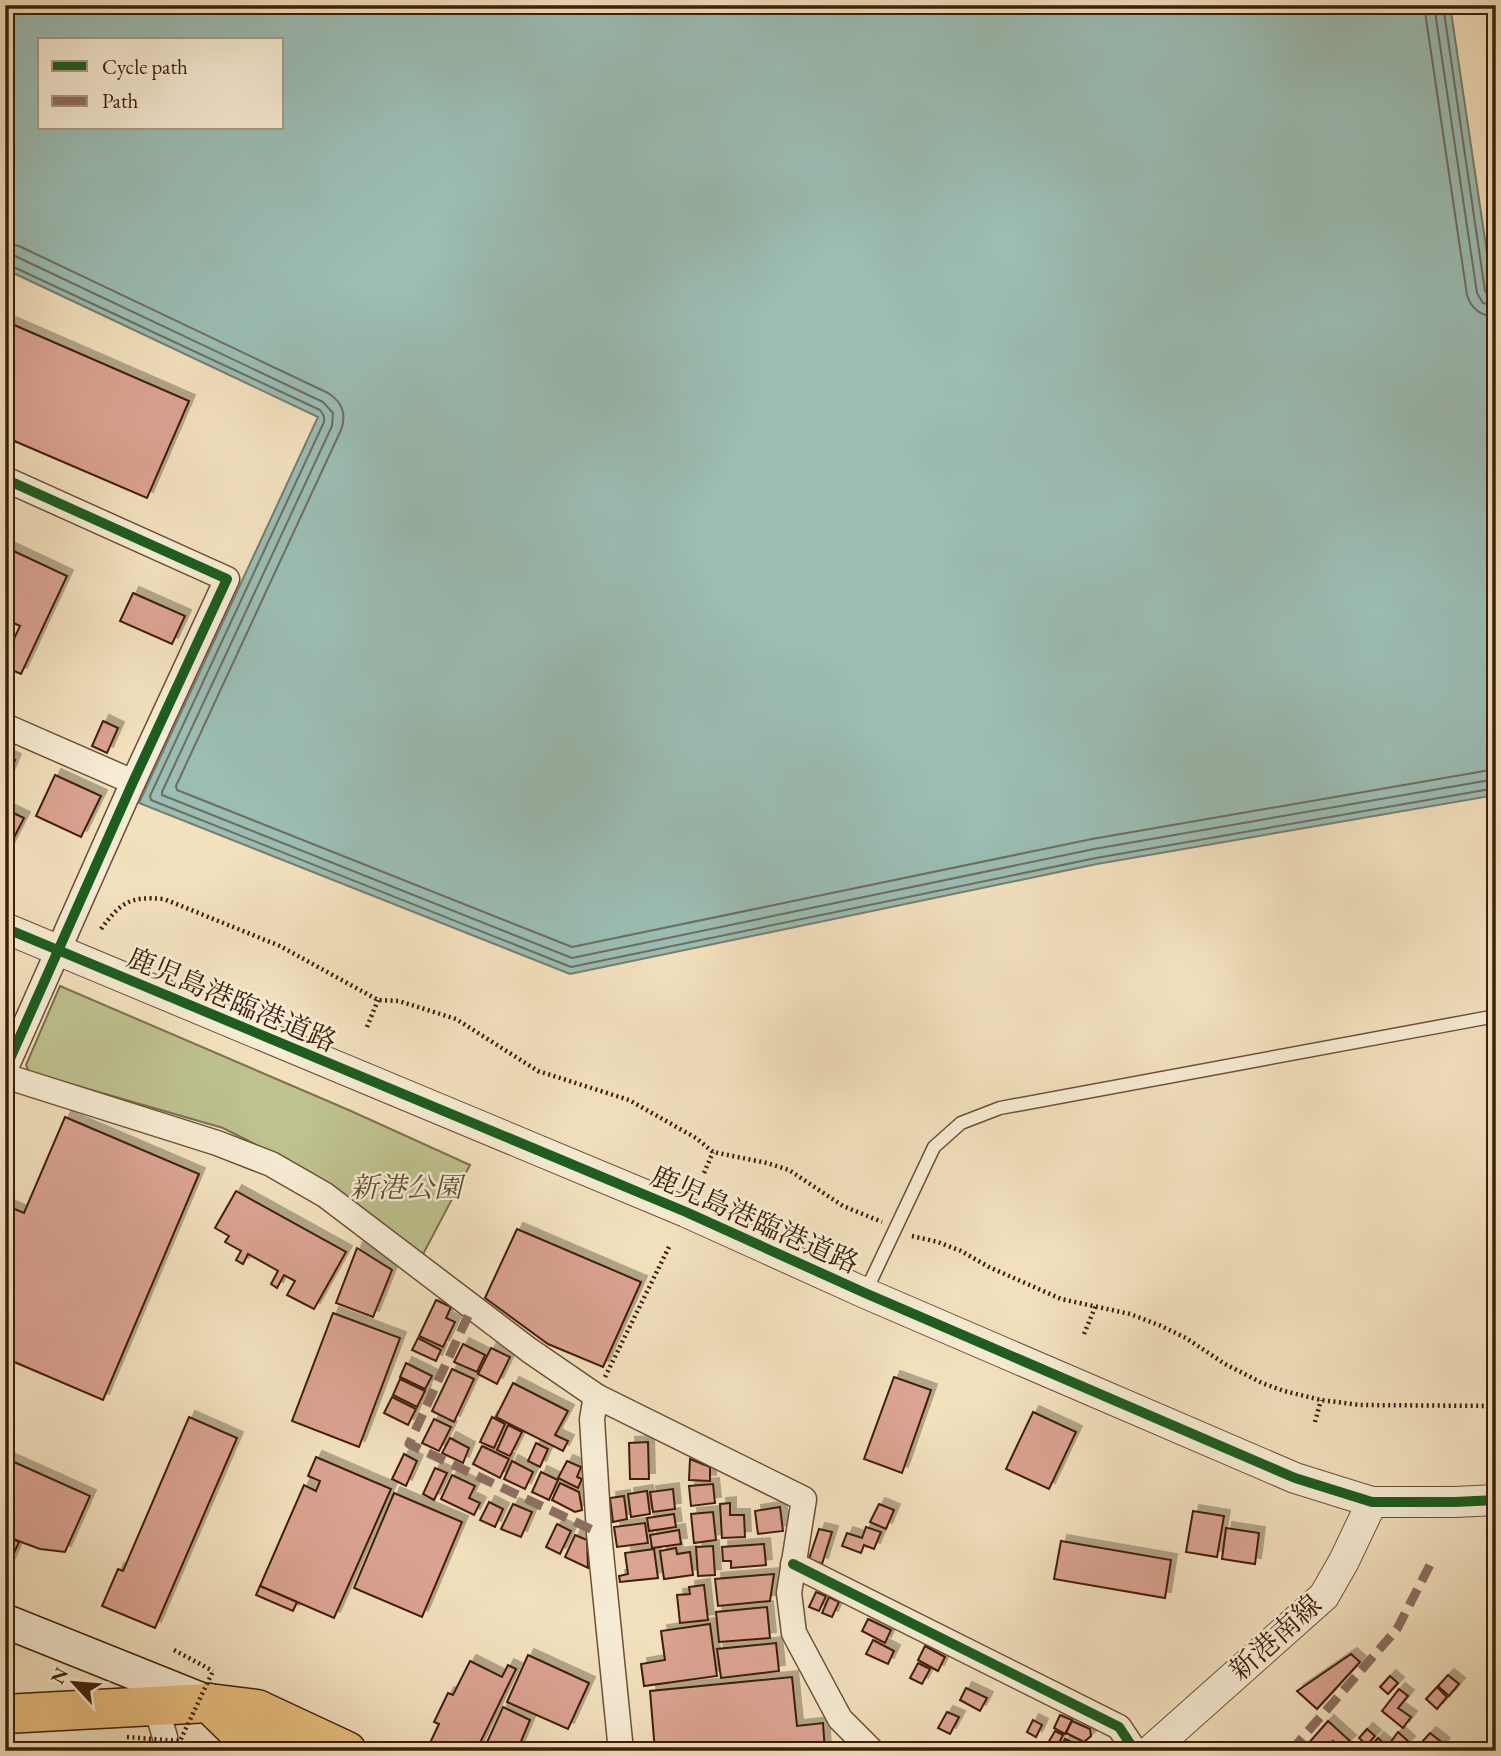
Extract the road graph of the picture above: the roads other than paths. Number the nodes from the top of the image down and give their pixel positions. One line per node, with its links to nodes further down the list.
1 (5, 479): 3 (street)
2 (5, 726): 3 (street)
3 (133, 782): 5 (street)
4 (5, 928): 5 (street, 鹿児島港臨港道路)
5 (57, 951): 7 (street); 9 (street, 鹿児島港臨港道路)
6 (1496, 1016): 9 (lane)
7 (5, 1070)
8 (5, 1076): 10 (street)
9 (865, 1293): 12 (street, 鹿児島港臨港道路)
10 (596, 1396): 13 (street); 21 (street)
11 (1496, 1500): 12 (street, 鹿児島港臨港道路)
12 (1372, 1502): 24 (street, 新港南線)
13 (793, 1564): 22 (street); 23 (street)
14 (5, 1621): 15 (main road)
15 (211, 1687): 16 (highway); 19 (highway); 20 (highway)
16 (155, 1704): 17 (highway); 18 (street)
17 (5, 1714)
18 (173, 1746)
19 (276, 1751)
20 (347, 1751)
21 (621, 1751)
22 (872, 1751)
23 (1135, 1751)
24 (1150, 1751)

